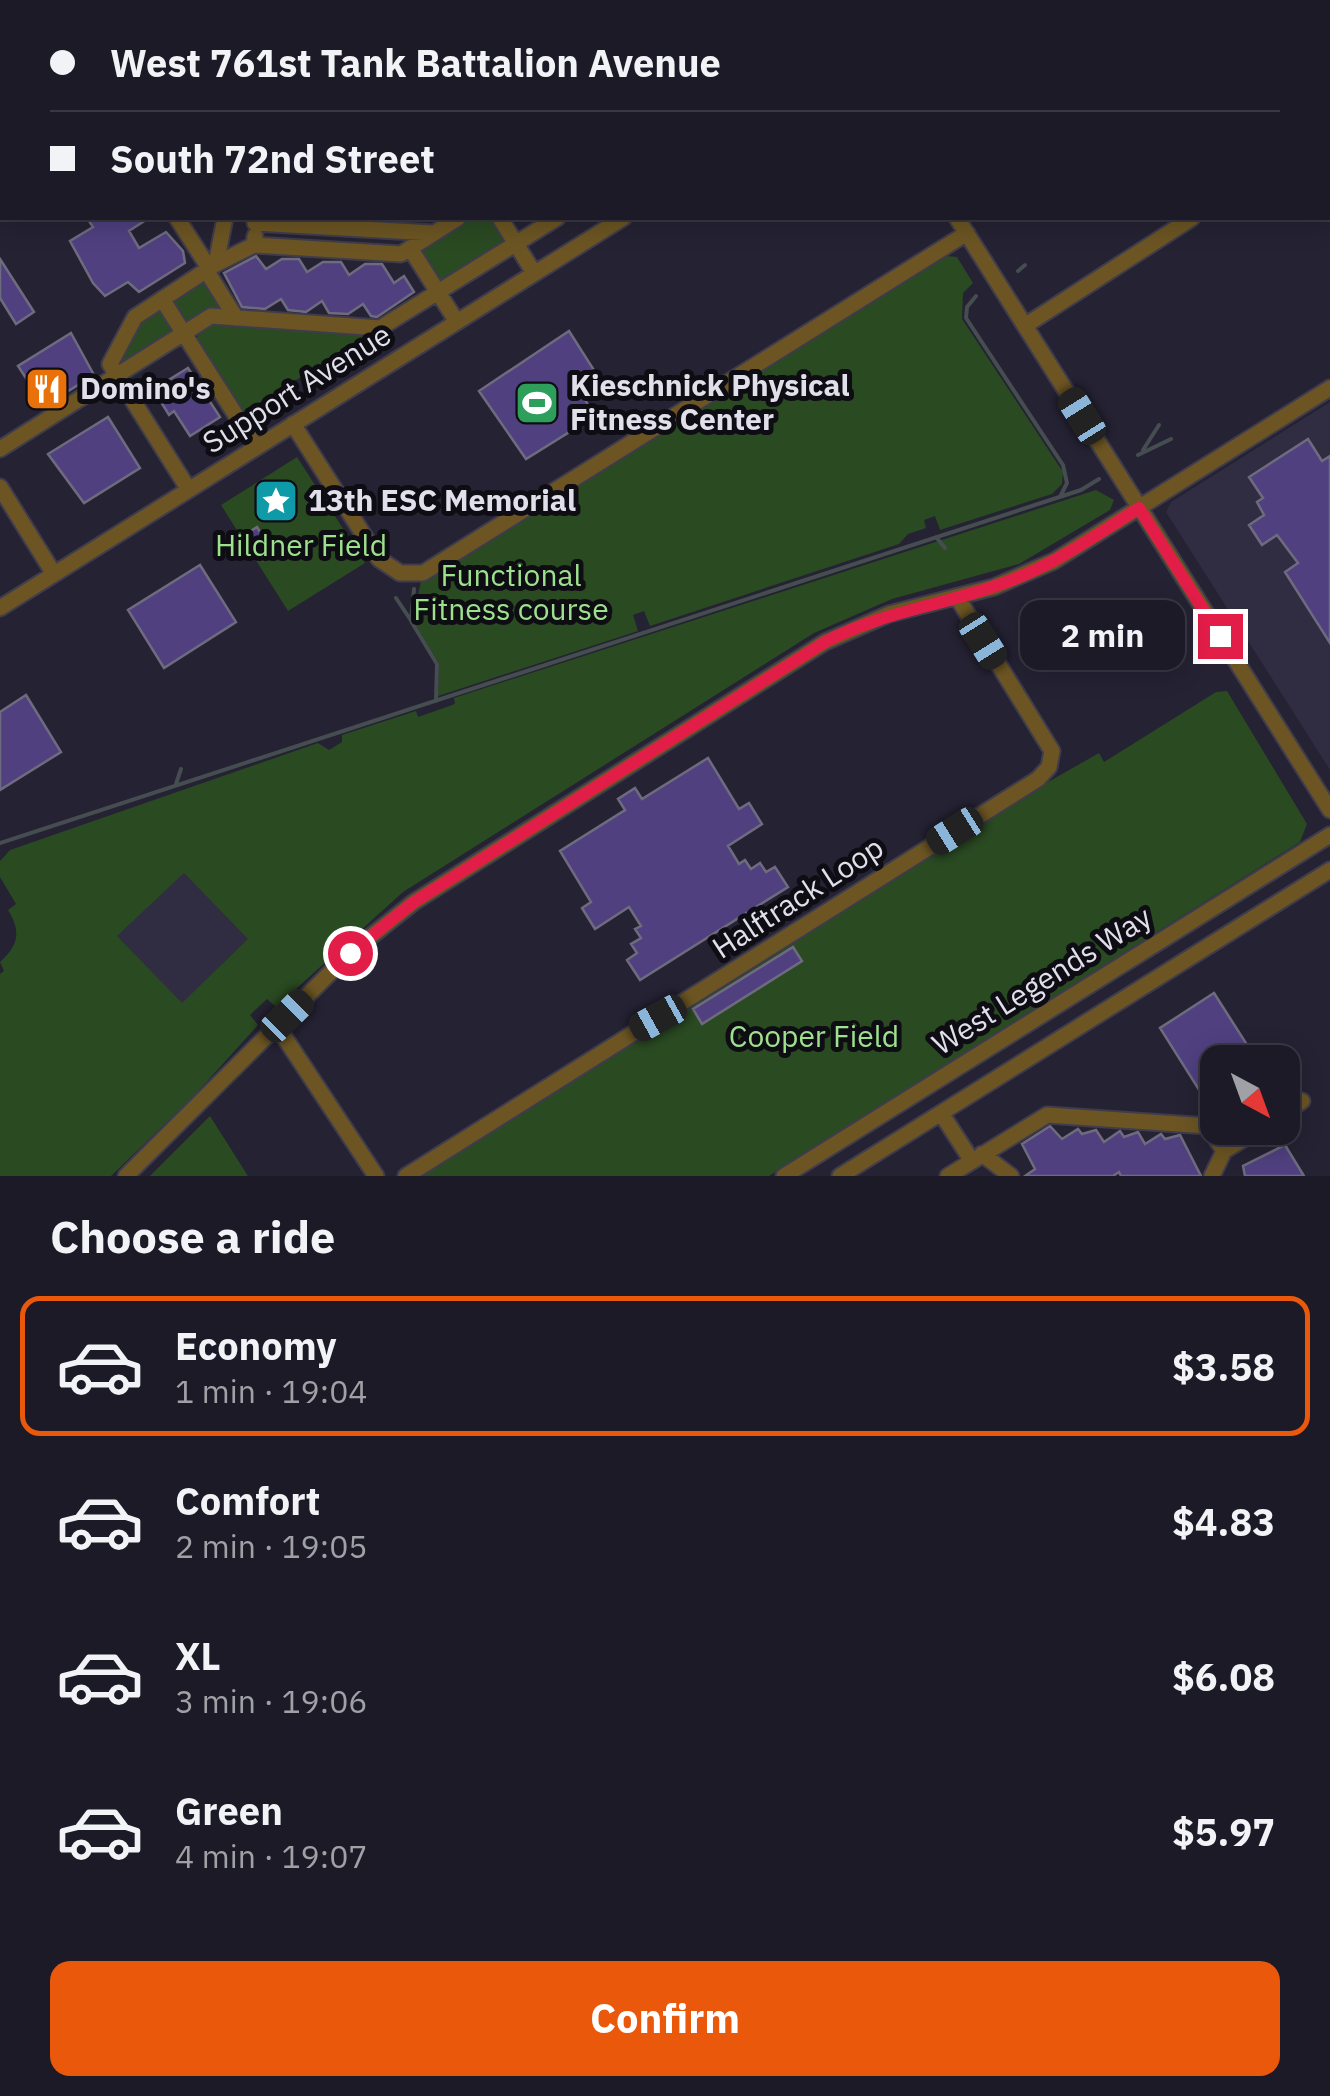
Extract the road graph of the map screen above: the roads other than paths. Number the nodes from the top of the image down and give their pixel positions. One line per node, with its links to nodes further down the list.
1 (178, 220): 15 (street)
2 (224, 220): 15 (street)
3 (253, 220): 10 (street); 13 (street)
4 (455, 220): 10 (street)
5 (501, 220): 12 (street)
6 (554, 220): 12 (street)
7 (620, 220): 16 (street, Support Avenue)
8 (958, 220): 11 (street)
9 (1189, 220): 21 (street)
10 (433, 233): 14 (street)
11 (967, 233): 21 (street); 25 (street)
12 (516, 243): 16 (street); 17 (street)
13 (254, 245): 14 (street); 15 (street)
14 (410, 248): 17 (street)
15 (210, 267): 18 (street); 19 (street)
16 (534, 273): 20 (street, Support Avenue)
17 (438, 292): 19 (street); 20 (street)
18 (162, 299): 22 (street); 23 (street)
19 (236, 318): 22 (street)
20 (456, 322): 25 (street, Support Avenue)
21 (1026, 325): 30 (street)
22 (184, 333): 23 (street); 26 (street)
23 (117, 375): 27 (street); 29 (street)
24 (1330, 388): 30 (street)
25 (293, 424): 26 (street, Support Avenue)
26 (256, 447): 29 (street, Support Avenue)
27 (0, 449)
28 (0, 486): 31 (street)
29 (188, 490): 31 (street, Support Avenue)
30 (1139, 508): 32 (street); 34 (street)
31 (54, 574): 33 (street, Support Avenue)
32 (958, 598): 37 (street); 44 (street, Halftrack Loop)
33 (0, 608)
34 (1330, 810)
35 (1330, 835): 45 (street, West Legends Way)
36 (1330, 870): 38 (street, West Legends Way)
37 (277, 1026): 42 (street); 43 (street)
38 (941, 1113): 41 (street); 46 (street, West Legends Way)
39 (1234, 1145): 40 (street)
40 (1224, 1151): 41 (street); 49 (street)
41 (971, 1164): 47 (street); 48 (street)
42 (126, 1176)
43 (376, 1176)
44 (406, 1176)
45 (784, 1176)
46 (840, 1176)
47 (948, 1176)
48 (1011, 1176)
49 (1212, 1176)

